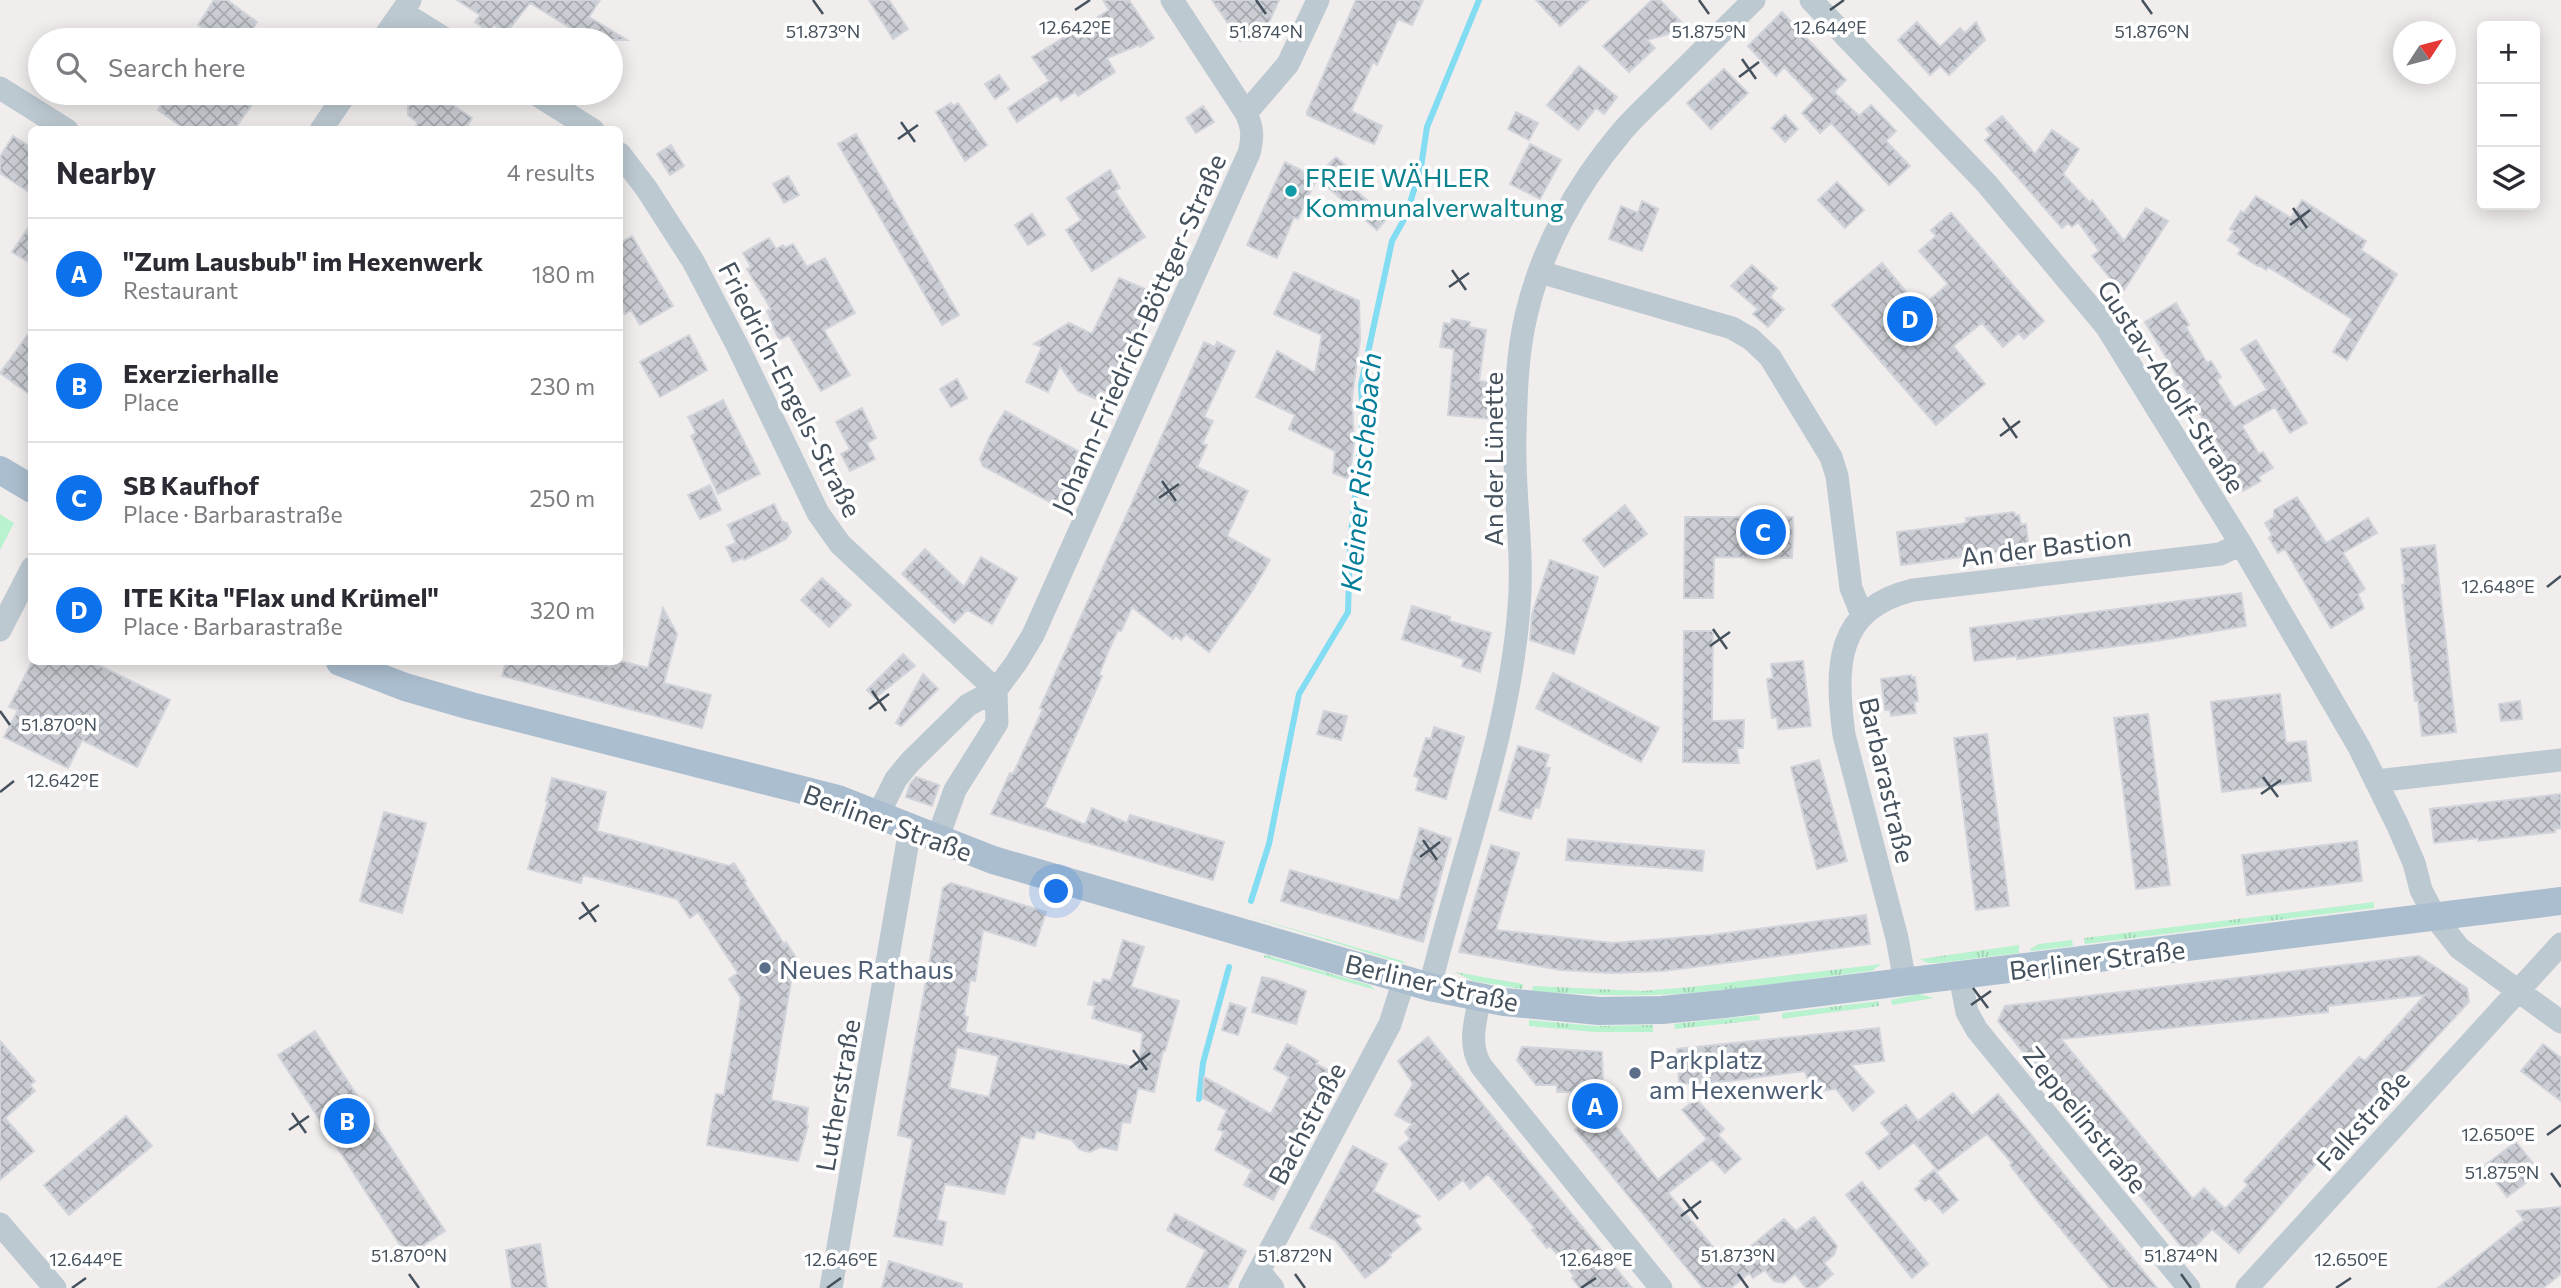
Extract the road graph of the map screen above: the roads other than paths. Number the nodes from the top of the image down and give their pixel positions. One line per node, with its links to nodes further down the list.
1 (1172, 0): 11 (street)
2 (1318, 0): 11 (street)
3 (1754, 0): 16 (street, An der Lünette)
4 (1811, 0): 19 (street, Gustav-Adolf-Straße)
5 (406, 6): 6 (street); 7 (street)
6 (390, 28)
7 (433, 28)
8 (0, 88): 12 (street)
9 (338, 105): 13 (street)
10 (553, 105): 14 (street)
11 (1247, 113): 24 (street, Johann-Friedrich-Böttger-Straße)
12 (61, 126)
13 (324, 126)
14 (587, 126)
15 (623, 158): 24 (street, Friedrich-Engels-Straße)
16 (1540, 272): 21 (street); 35 (street, An der Lünette)
17 (0, 470): 18 (main road)
18 (28, 487)
19 (2241, 544): 21 (street, An der Bastion); 26 (street, Gustav-Adolf-Straße)
20 (28, 576): 22 (street)
21 (1862, 615): 34 (street, Barbarastraße)
22 (0, 630)
23 (347, 665): 27 (main road, Berliner Straße)
24 (996, 690): 27 (street, Johann-Friedrich-Böttger-Straße); 29 (street)
25 (2561, 760): 26 (street)
26 (2376, 781): 31 (street, Gustav-Adolf-Straße)
27 (878, 815): 28 (main road, Berliner Straße)
28 (910, 829): 29 (main road, Berliner Straße); 42 (street, Lutherstraße)
29 (937, 840): 35 (main road, Berliner Straße)
30 (2561, 901): 31 (main road, Berliner Straße)
31 (2435, 917): 33 (main road, Berliner Straße); 36 (street, Gustav-Adolf-Straße)
32 (2561, 944): 36 (street, Falkstraße)
33 (1960, 976): 34 (main road, Berliner Straße); 44 (street, Zeppelinstraße)
34 (1905, 982): 37 (main road, Berliner Straße)
35 (1417, 984): 37 (main road, Berliner Straße); 40 (street, Bachstraße)
36 (2519, 992): 38 (street, Gustav-Adolf-Straße); 45 (street, Falkstraße)
37 (1480, 998): 43 (street)
38 (2561, 1022)
39 (0, 1224): 41 (street)
40 (1261, 1282)
41 (55, 1288)
42 (831, 1288)
43 (1661, 1288)
44 (2189, 1288)
45 (2247, 1288)

